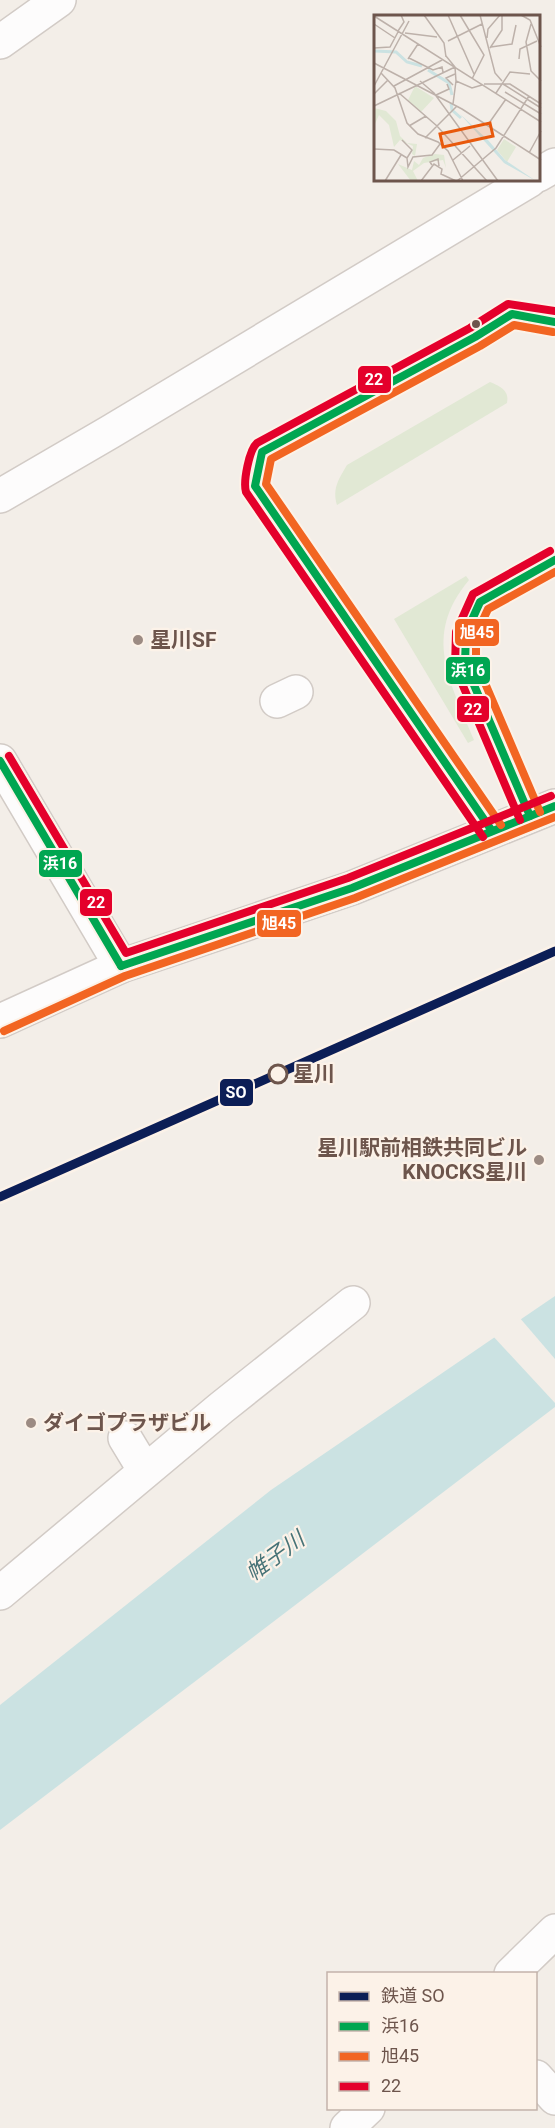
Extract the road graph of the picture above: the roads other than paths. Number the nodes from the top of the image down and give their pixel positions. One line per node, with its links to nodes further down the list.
1 (59, 0): 2 (street)
2 (0, 42)
3 (555, 165): 4 (street)
4 (540, 174)
5 (527, 182): 6 (street)
6 (0, 496)
7 (0, 761): 9 (street)
8 (555, 806): 9 (street)
9 (121, 966): 10 (street)
10 (0, 1021)
11 (353, 1303): 13 (street)
12 (125, 1438): 13 (street)
13 (145, 1471): 14 (street)
14 (0, 1593)
15 (555, 1931): 16 (street)
16 (513, 1972)
17 (537, 2078): 18 (street)
18 (555, 2098)
19 (367, 2110): 20 (street)
20 (347, 2128)

